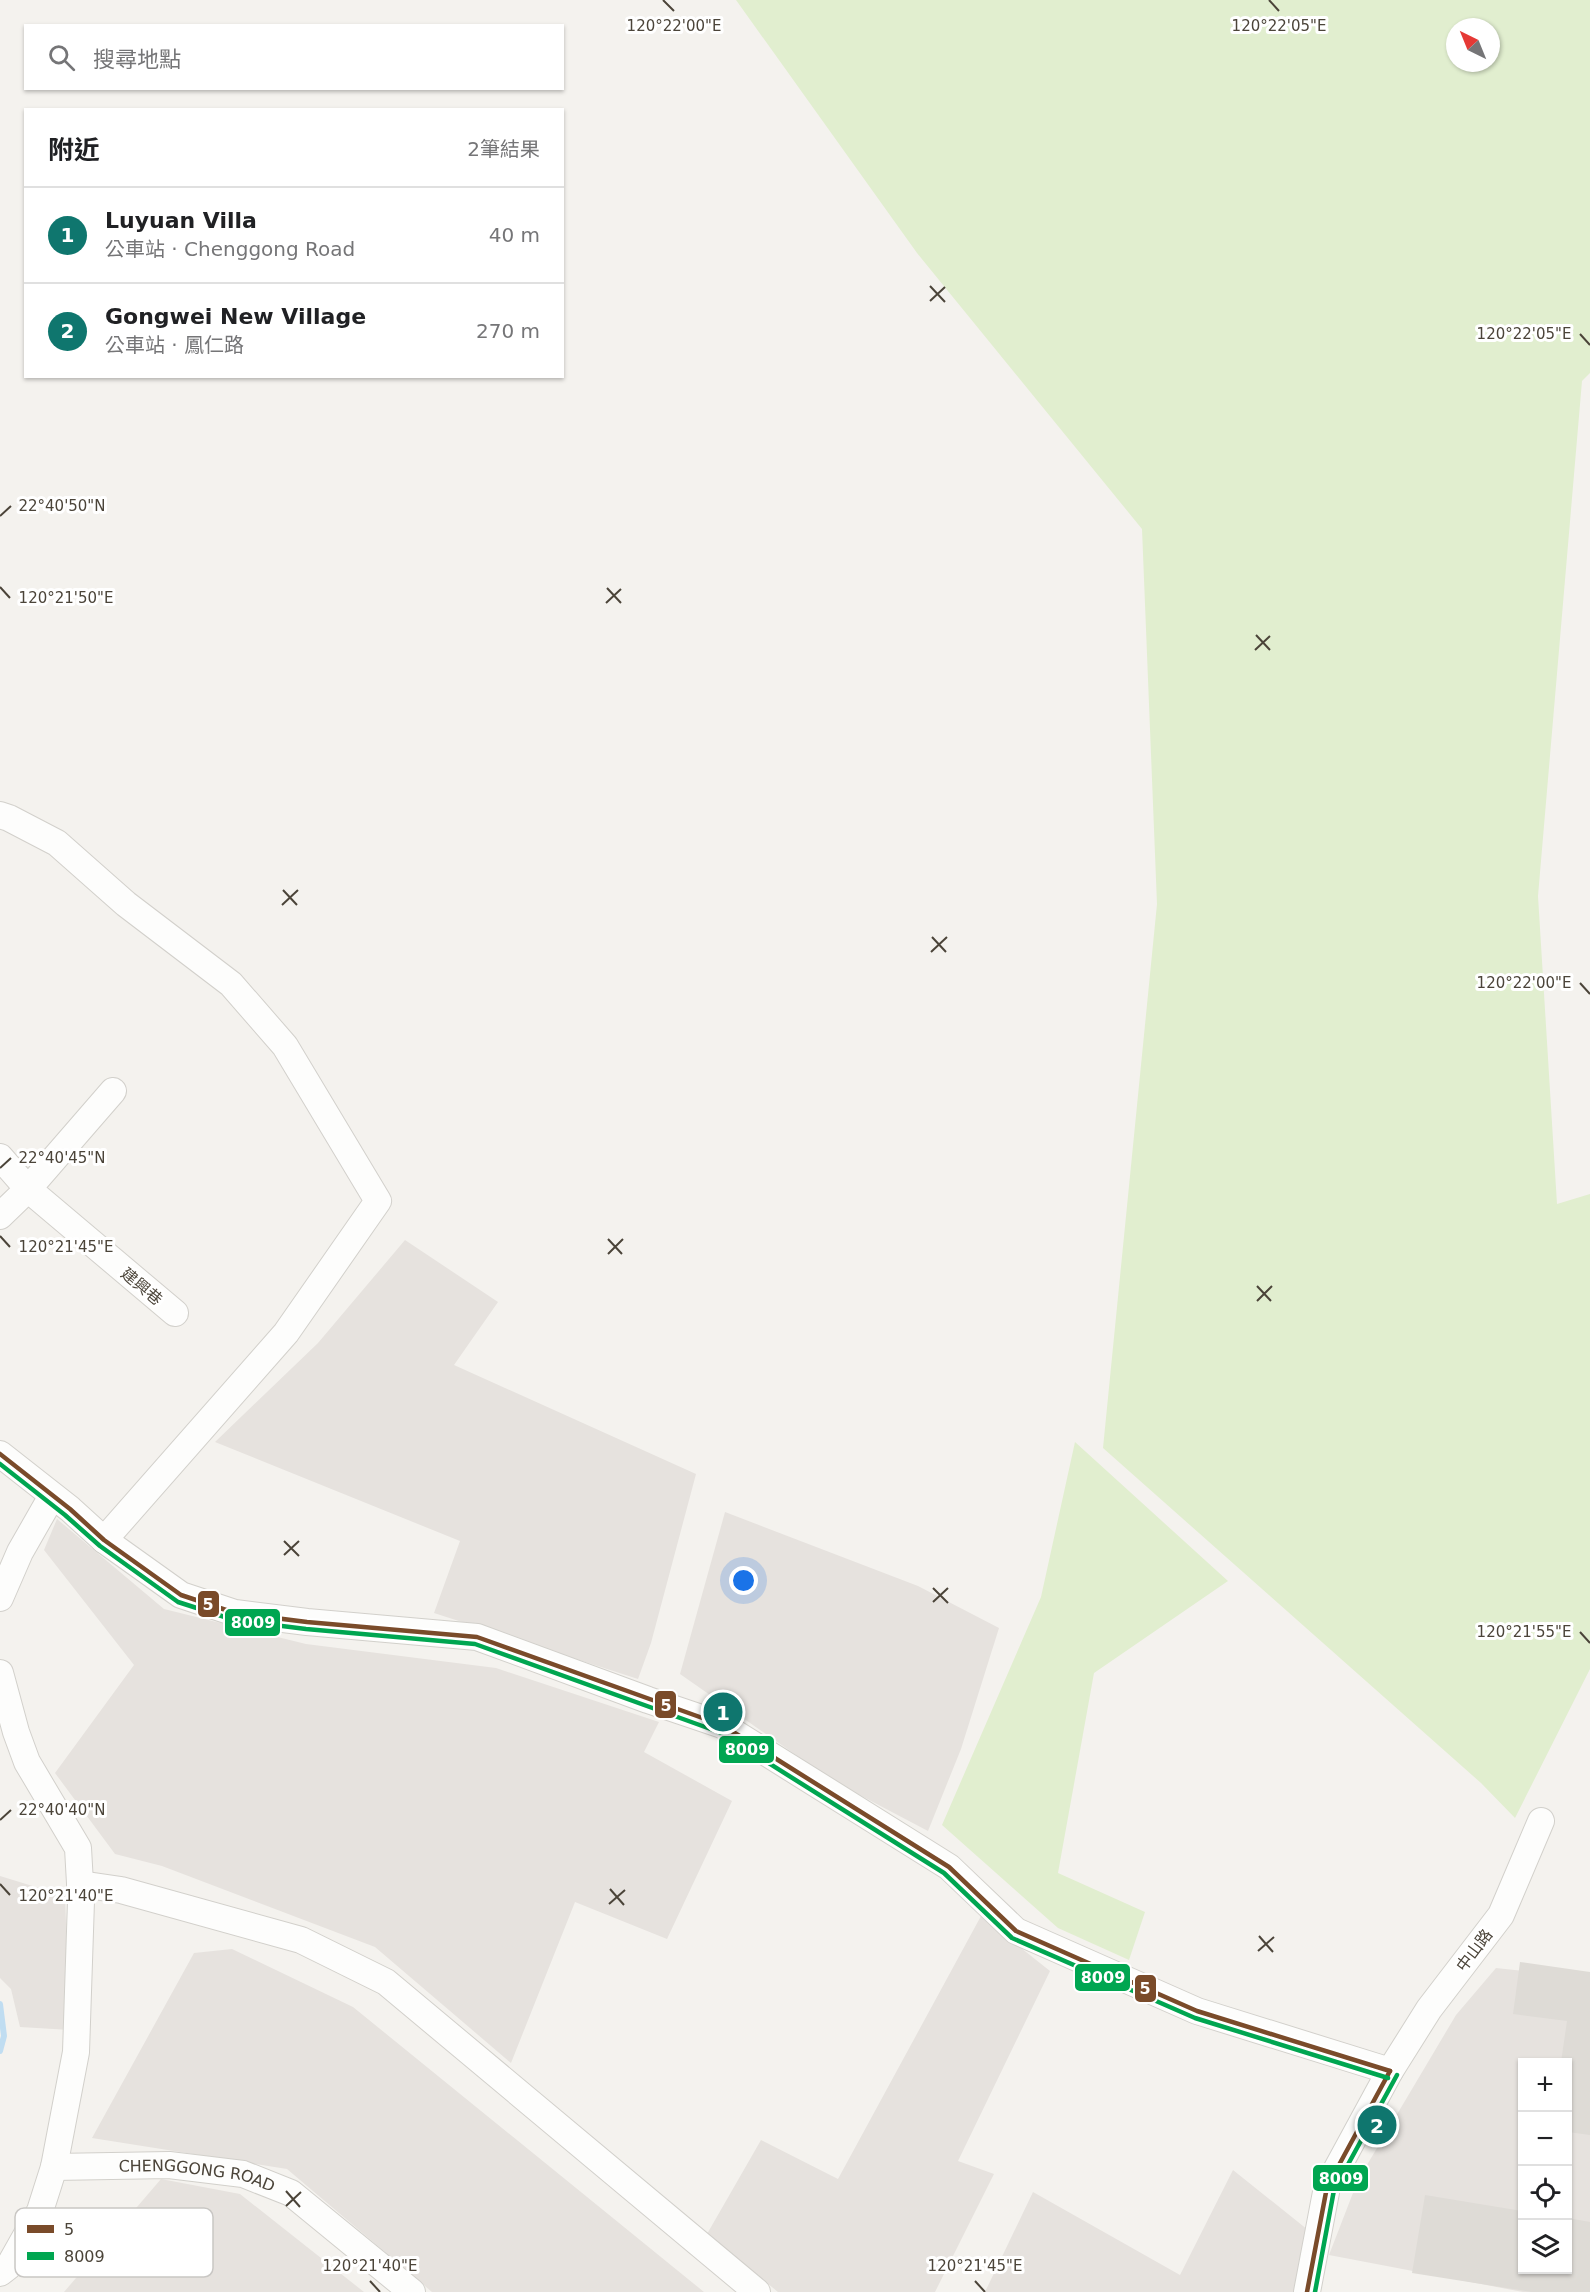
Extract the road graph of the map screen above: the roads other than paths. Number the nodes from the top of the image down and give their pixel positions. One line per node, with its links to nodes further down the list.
1 (0, 815): 9 (street)
2 (113, 1091): 4 (street)
3 (0, 1157): 4 (street, 建興巷)
4 (28, 1189): 5 (street); 6 (street, 建興巷)
5 (0, 1216)
6 (175, 1313)
7 (0, 1454): 8 (street)
8 (52, 1496): 9 (street); 10 (street)
9 (104, 1540): 14 (street)
10 (0, 1598)
11 (0, 1672): 13 (street)
12 (1541, 1821): 14 (street, 中山路)
13 (80, 1884): 15 (street); 21 (street)
14 (1390, 2071): 22 (street, 中山路)
15 (54, 2167): 16 (street); 20 (street, CHENGGONG ROAD)
16 (41, 2208)
17 (15, 2255): 18 (street)
18 (0, 2273): 19 (street)
19 (3, 2292)
20 (412, 2292)
21 (757, 2292)
22 (1307, 2292)

